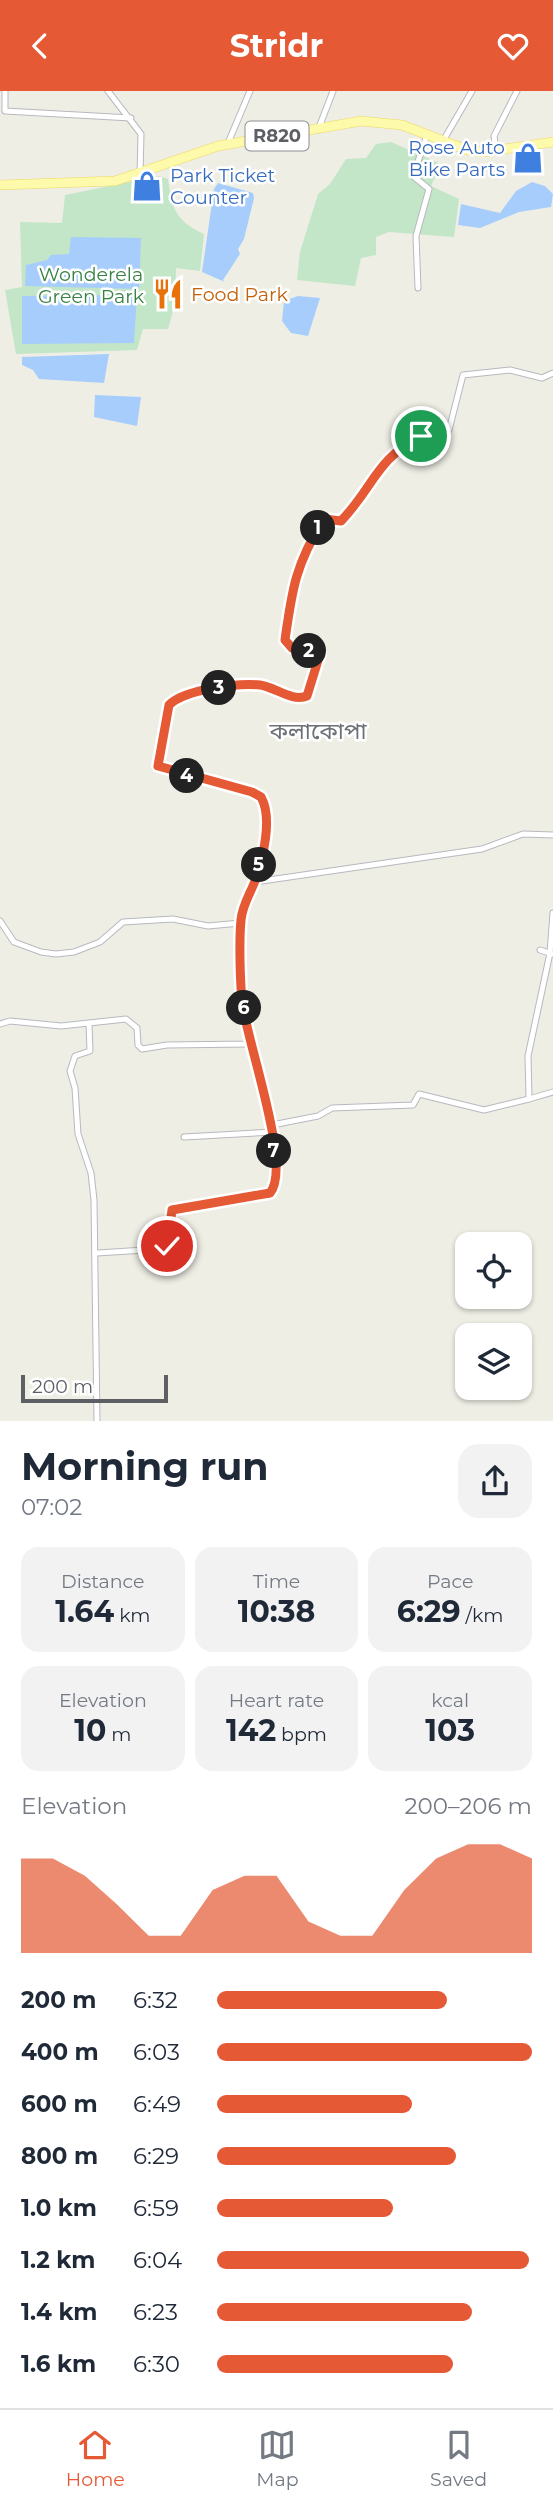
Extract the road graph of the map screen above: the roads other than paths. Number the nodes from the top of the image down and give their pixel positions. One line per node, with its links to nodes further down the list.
1 (5, 91): 7 (street)
2 (108, 91): 7 (street)
3 (250, 91): 12 (street)
4 (333, 91): 8 (street)
5 (472, 91): 10 (street)
6 (517, 91): 13 (street)
7 (131, 118): 14 (street)
8 (318, 130): 9 (main road, R820); 12 (main road, R820)
9 (427, 135): 10 (main road, R820); 16 (street)
10 (443, 141): 13 (main road, R820)
11 (553, 142): 13 (main road, R820)
12 (229, 143): 14 (main road, R820)
13 (496, 150)
14 (140, 174): 15 (main road, R820)
15 (0, 185)
16 (418, 288)
17 (553, 373): 19 (street)
18 (553, 835): 19 (street)
19 (255, 882): 22 (street)
20 (553, 913): 24 (street)
21 (0, 921): 22 (street)
22 (240, 923): 27 (street)
23 (540, 950): 24 (street)
24 (552, 953): 29 (street)
25 (0, 1024): 26 (street)
26 (89, 1024): 27 (street); 33 (street)
27 (250, 1044): 30 (street)
28 (553, 1092): 29 (street)
29 (529, 1098): 30 (street)
30 (272, 1125): 31 (street)
31 (274, 1132): 32 (street); 33 (street)
32 (184, 1136)
33 (97, 1253): 34 (street)
34 (97, 1421)

